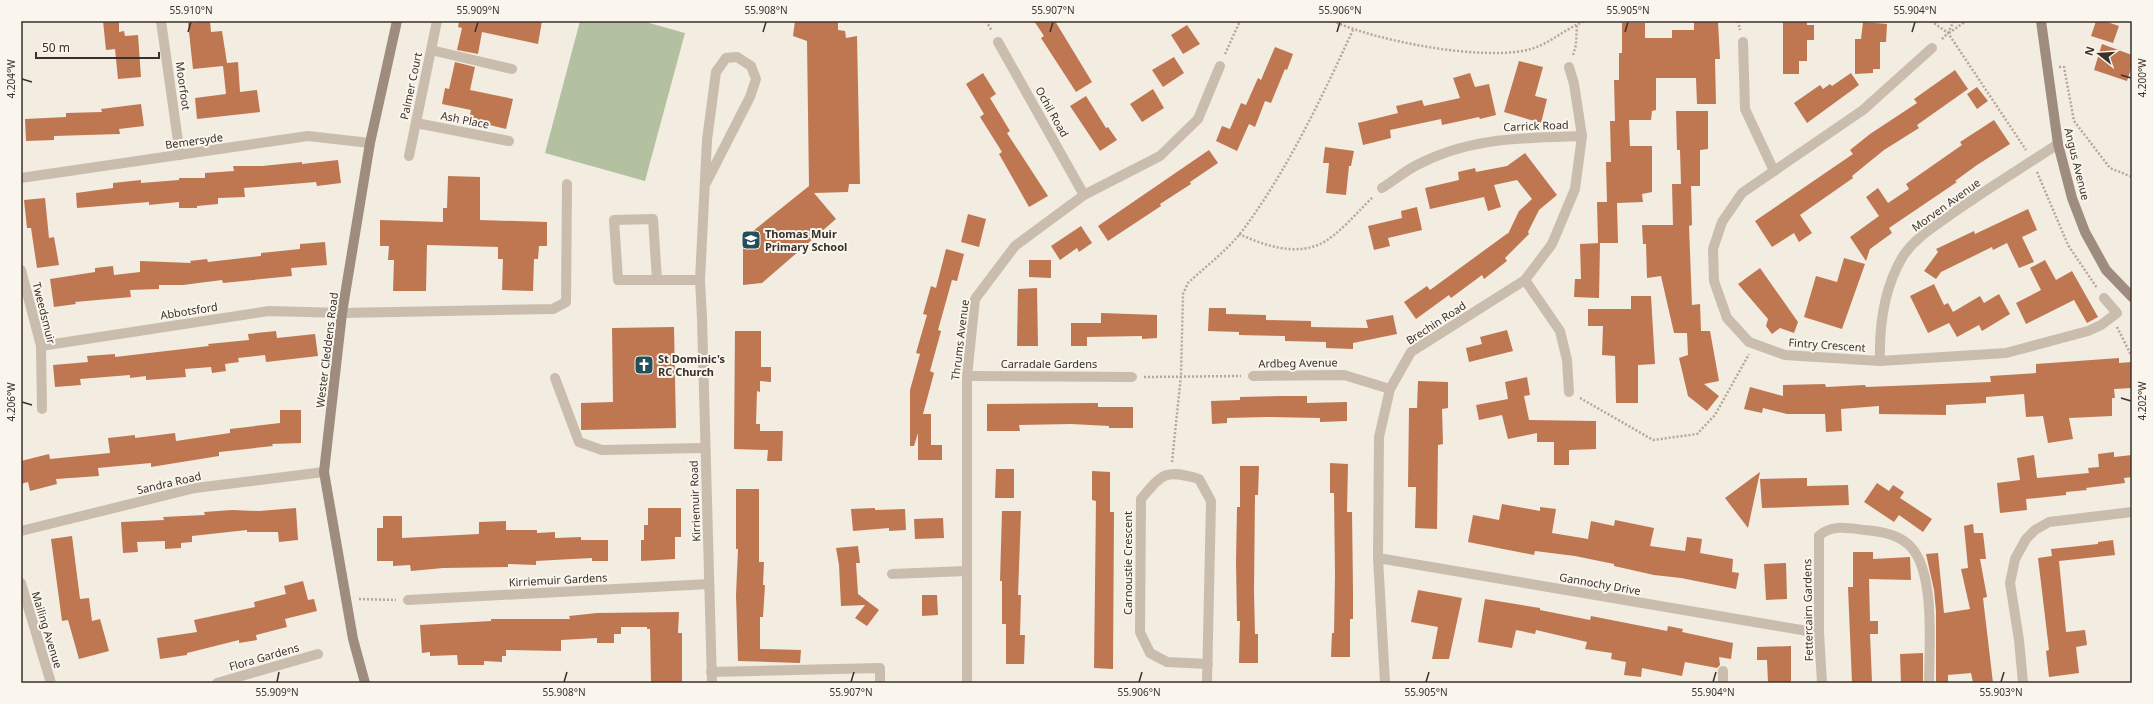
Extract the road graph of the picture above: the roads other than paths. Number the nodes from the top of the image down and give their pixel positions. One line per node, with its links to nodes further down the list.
1 (161, 21): 17 (street, Moorfoot)
2 (397, 21): 15 (street, Wester Cleddens Road)
3 (437, 21): 8 (street, Palmer Court)
4 (2041, 21): 16 (street, Angus Avenue)
5 (998, 42): 24 (street, Ochil Road)
6 (1743, 42): 19 (street)
7 (1932, 48): 19 (street, Fintry Crescent)
8 (431, 50): 11 (street); 12 (street, Palmer Court)
9 (1220, 66): 24 (street, Thrums Avenue)
10 (1569, 67): 13 (street, Brechin Road)
11 (512, 69)
12 (416, 123): 14 (street, Ash Place); 18 (street, Palmer Court)
13 (1582, 136): 23 (street, Carrick Road); 28 (street, Brechin Road)
14 (510, 141)
15 (370, 143): 17 (street, Bemersyde); 31 (street, Wester Cleddens Road)
16 (2058, 144): 29 (street, Angus Avenue); 33 (street, Morven Avenue)
17 (180, 155): 20 (street, Bemersyde)
18 (410, 156)
19 (1774, 171): 33 (street, Fintry Crescent)
20 (21, 178)
21 (706, 183): 21 (street, Kirriemuir Road); 27 (street, Kirriemuir Road)
22 (567, 184): 31 (street, Abbotsford)
23 (1382, 188)
24 (1084, 195): 34 (street, Thrums Avenue)
25 (21, 270): 32 (street, Tweedsmuir)
26 (657, 280): 26 (street); 27 (street)
27 (700, 280): 41 (street, Kirriemuir Road)
28 (1525, 280): 38 (street, Brechin Road); 39 (street)
29 (2132, 297)
30 (2104, 298): 33 (street, Fintry Crescent)
31 (342, 313): 32 (street, Abbotsford); 42 (street, Wester Cleddens Road)
32 (41, 346): 40 (street, Tweedsmuir)
33 (1880, 362)
34 (967, 376): 36 (street, Carradale Gardens); 46 (street, Thrums Avenue)
35 (1253, 376): 38 (street, Ardbeg Avenue)
36 (1132, 377)
37 (555, 378): 41 (street)
38 (1390, 389): 45 (street, Brechin Road)
39 (1569, 392)
40 (42, 409)
41 (705, 448): 49 (street, Kirriemuir Road)
42 (324, 472): 44 (street, Sandra Road); 58 (street, Wester Cleddens Road)
43 (2132, 512): 67 (street)
44 (21, 530)
45 (1378, 558): 51 (street, Gannochy Drive); 63 (street, Brechin Road)
46 (966, 572): 47 (street); 61 (street, Thrums Avenue)
47 (892, 574)
48 (21, 584): 56 (street, Mailing Avenue)
49 (709, 584): 50 (street, Kirriemuir Gardens); 55 (street, Kirriemuir Road)
50 (408, 600)
51 (1818, 633): 65 (street, Fettercairn Gardens); 66 (street, Fettercairn Gardens)
52 (318, 654): 57 (street, Flora Gardens)
53 (1208, 664): 53 (street, Carnoustie Crescent); 62 (street)
54 (1723, 671): 64 (street)
55 (711, 672): 59 (street, Kirriemuir Road); 60 (street)
56 (51, 683)
57 (217, 683)
58 (365, 683)
59 (712, 683)
60 (880, 683)
61 (966, 683)
62 (1208, 683)
63 (1385, 683)
64 (1723, 683)
65 (1822, 683)
66 (1929, 683)
67 (2023, 683)

